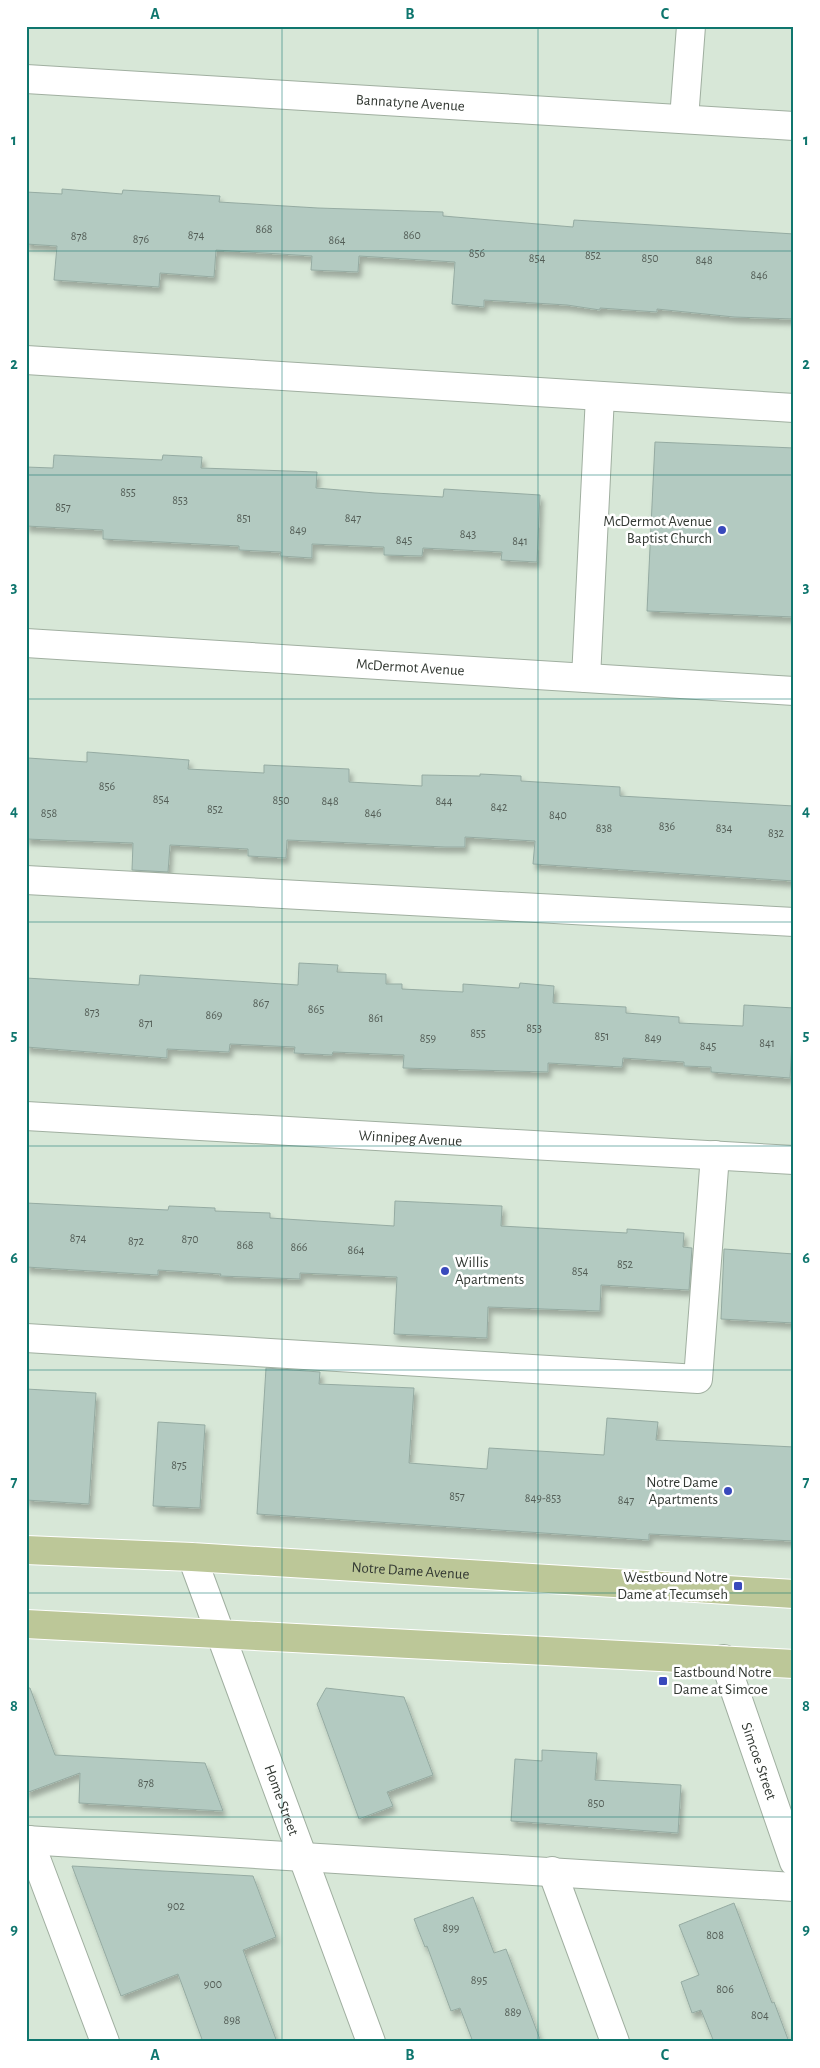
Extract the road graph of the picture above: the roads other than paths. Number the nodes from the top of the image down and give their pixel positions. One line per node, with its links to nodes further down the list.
1 (691, 26): 3 (street)
2 (26, 79): 3 (street, Bannatyne Avenue)
3 (684, 120): 4 (street, Bannatyne Avenue)
4 (794, 126)
5 (26, 360): 6 (street)
6 (600, 396): 7 (street); 9 (street)
7 (794, 408)
8 (26, 643): 9 (street, McDermot Avenue)
9 (586, 678): 10 (street, McDermot Avenue)
10 (794, 691)
11 (26, 880): 12 (street)
12 (794, 922)
13 (26, 1116): 14 (street, Winnipeg Avenue)
14 (715, 1155): 15 (street, Winnipeg Avenue); 16 (street)
15 (794, 1160)
16 (26, 1338)
17 (26, 1550): 18 (main road, Notre Dame Avenue)
18 (192, 1557): 19 (main road, Notre Dame Avenue); 21 (street, Home Street)
19 (794, 1594)
20 (26, 1624): 21 (main road)
21 (221, 1635): 22 (main road); 25 (street, Home Street)
22 (724, 1659): 23 (main road); 26 (street, Simcoe Street)
23 (794, 1664)
24 (28, 1840): 25 (street); 29 (street)
25 (303, 1858): 27 (street); 30 (street, Home Street)
26 (794, 1862)
27 (552, 1871): 28 (street); 31 (street)
28 (794, 1886)
29 (105, 2042)
30 (371, 2042)
31 (615, 2042)

